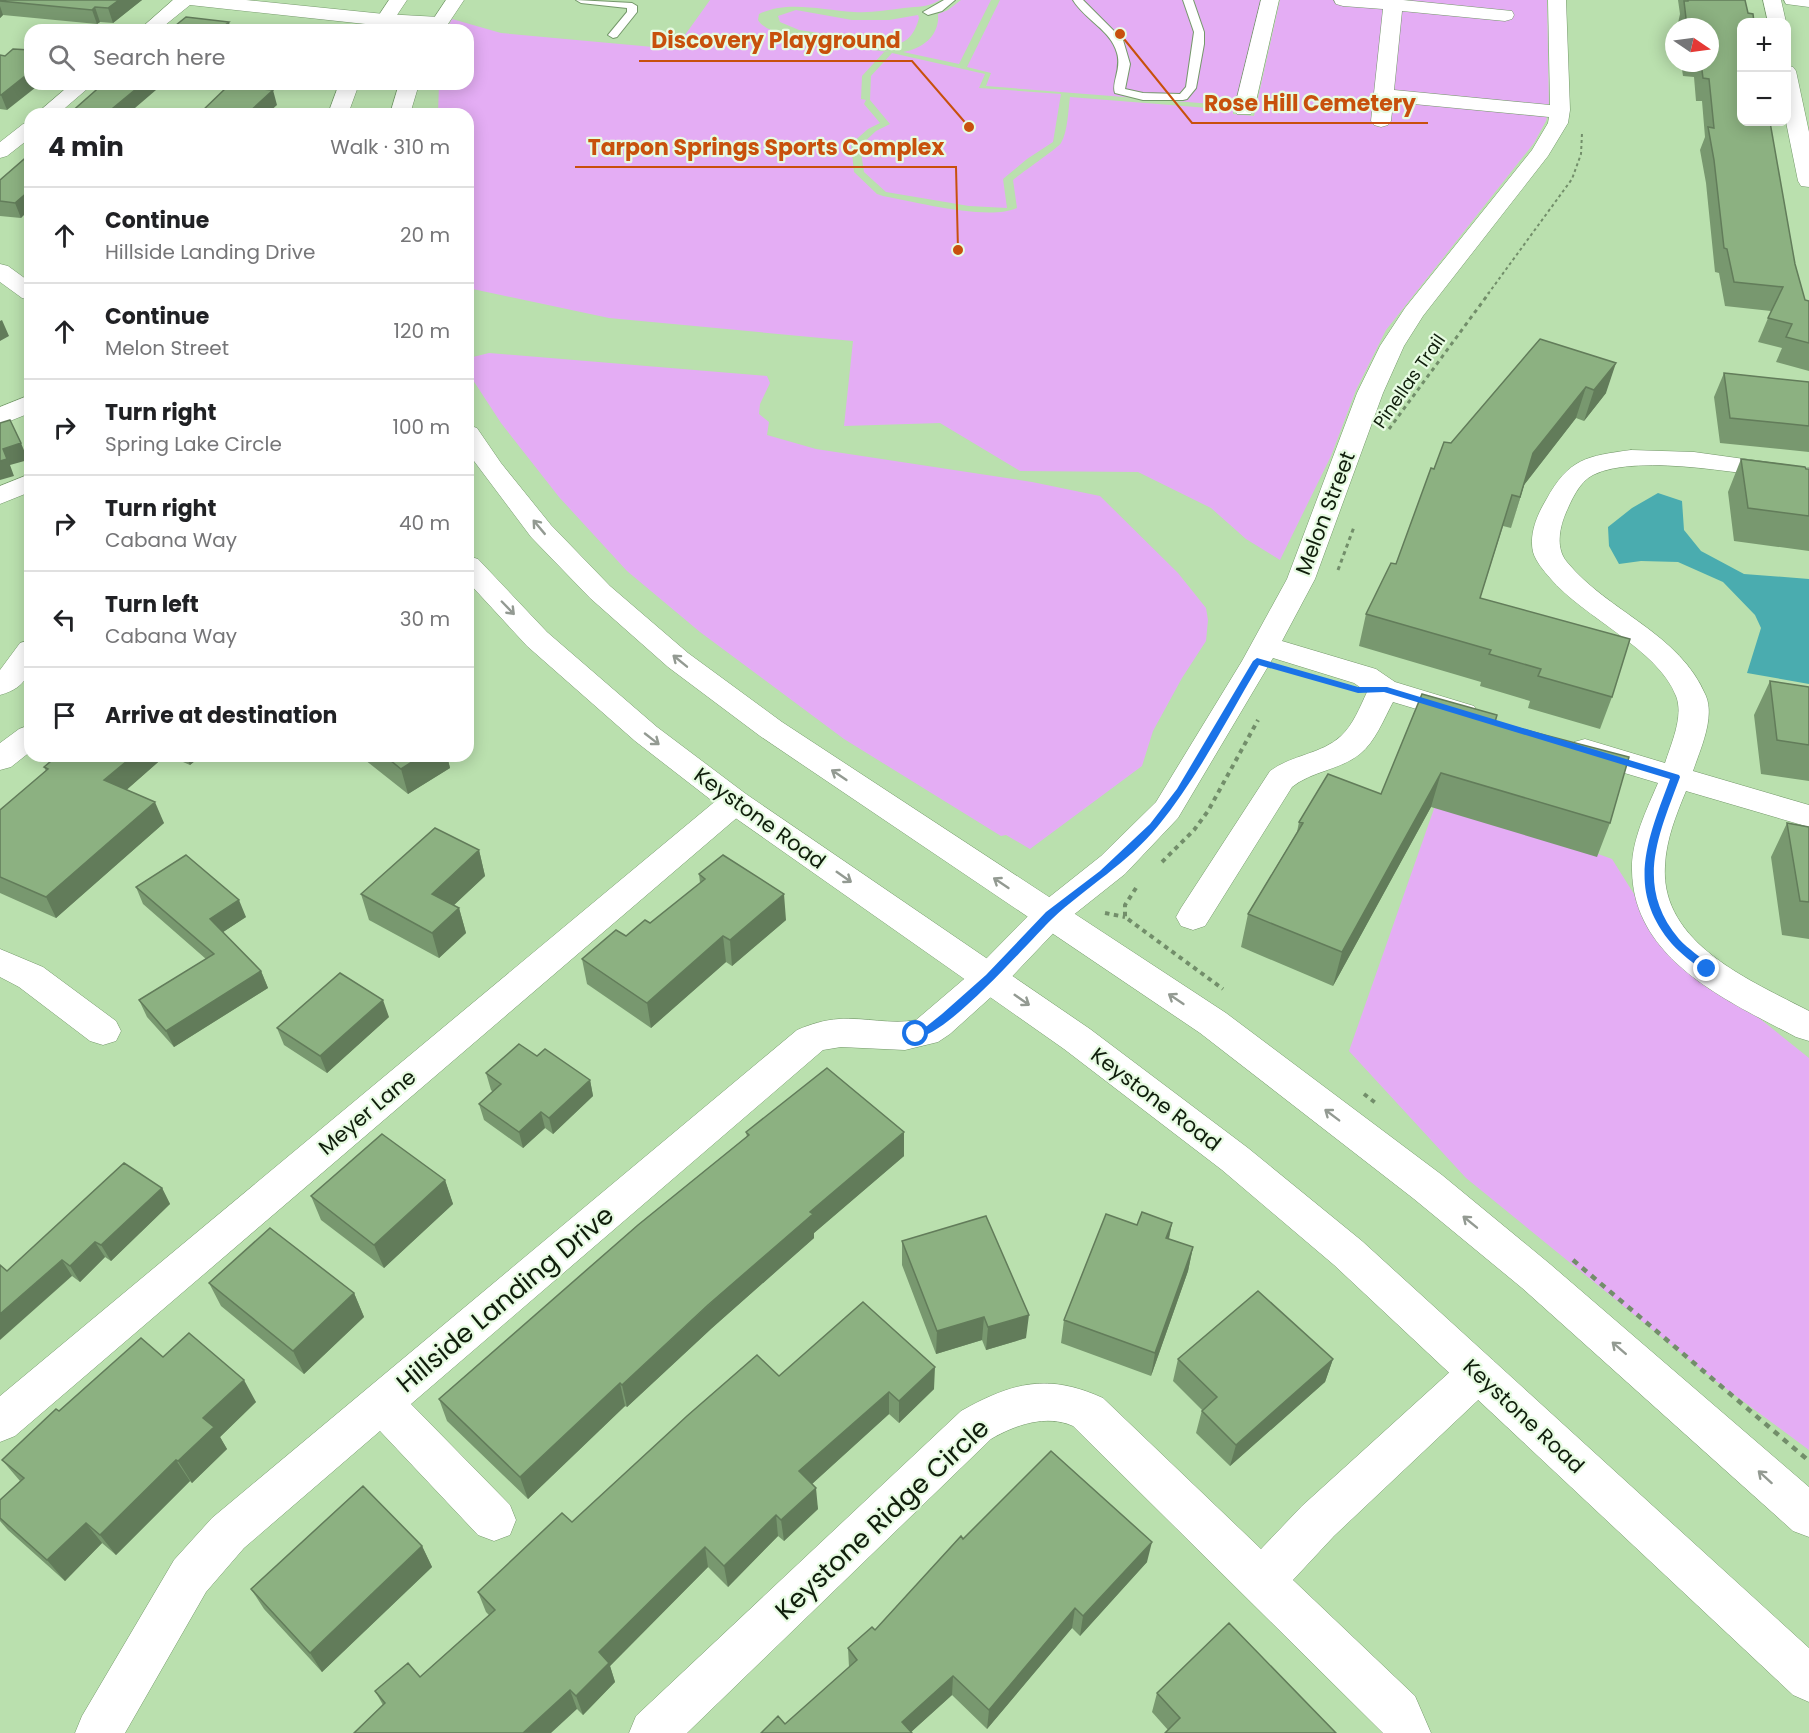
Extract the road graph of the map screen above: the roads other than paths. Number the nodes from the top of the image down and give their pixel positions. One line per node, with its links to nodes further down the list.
1 (184, 0): 20 (street)
2 (193, 0): 21 (street)
3 (398, 0): 22 (street)
4 (455, 0): 23 (street)
5 (581, 0): 24 (lane)
6 (950, 0): 17 (lane)
7 (1078, 0): 9 (lane)
8 (1177, 0): 9 (lane)
9 (1187, 0)
10 (1270, 0): 33 (street)
11 (1343, 0): 16 (street)
12 (1557, 0): 34 (street, Melon Street)
13 (1772, 0): 19 (street)
14 (1793, 0): 15 (street)
15 (1809, 1)
16 (1393, 5): 18 (street); 29 (street)
17 (928, 12)
18 (1505, 15)
19 (1776, 18)
20 (155, 24)
21 (373, 24)
22 (382, 24)
23 (439, 24)
24 (613, 34)
25 (1786, 72): 38 (street)
26 (76, 90): 30 (street)
27 (347, 90): 31 (street)
28 (408, 90): 32 (street)
29 (1385, 95): 34 (street); 35 (street)
30 (53, 108)
31 (340, 108)
32 (402, 108)
33 (1244, 110)
34 (1570, 119): 50 (street, Melon Street)
35 (1381, 121)
36 (24, 133): 37 (street)
37 (0, 152)
38 (1809, 181)
39 (0, 271): 40 (street)
40 (24, 289)
41 (24, 387): 42 (street)
42 (0, 397)
43 (24, 406): 44 (street)
44 (0, 417)
45 (474, 442): 61 (street, one-way to 45)
46 (1809, 476): 58 (street)
47 (24, 486): 48 (street)
48 (0, 496)
49 (474, 571): 59 (street, Keystone Road, one-way to 59)
50 (1261, 653): 53 (street); 53 (street); 61 (street, Melon Street)
51 (24, 659): 52 (street)
52 (0, 685)
53 (1384, 689): 54 (street); 62 (street)
54 (1485, 720)
55 (24, 741): 57 (street)
56 (1563, 743): 58 (street)
57 (0, 759)
58 (1676, 777): 60 (street); 65 (street)
59 (735, 802): 64 (street, Keystone Road, one-way to 64); 69 (street, Meyer Lane)
60 (1809, 816)
61 (1050, 915): 64 (street, Melon Street); 70 (street, one-way to 61)
62 (1192, 917)
63 (1, 963): 66 (street)
64 (989, 978): 67 (street, Keystone Road, one-way to 67); 68 (street, Hillside Landing Drive)
65 (1809, 1027)
66 (103, 1031)
67 (1478, 1373): 72 (street); 73 (street, Keystone Road)
68 (382, 1403): 71 (street); 74 (street, Hillside Landing Drive)
69 (0, 1422)
70 (1809, 1516)
71 (494, 1520)
72 (1263, 1580): 75 (street, Keystone Ridge Circle); 76 (street, Keystone Ridge Circle)
73 (1809, 1679)
74 (99, 1733)
75 (652, 1733)
76 (1407, 1733)

